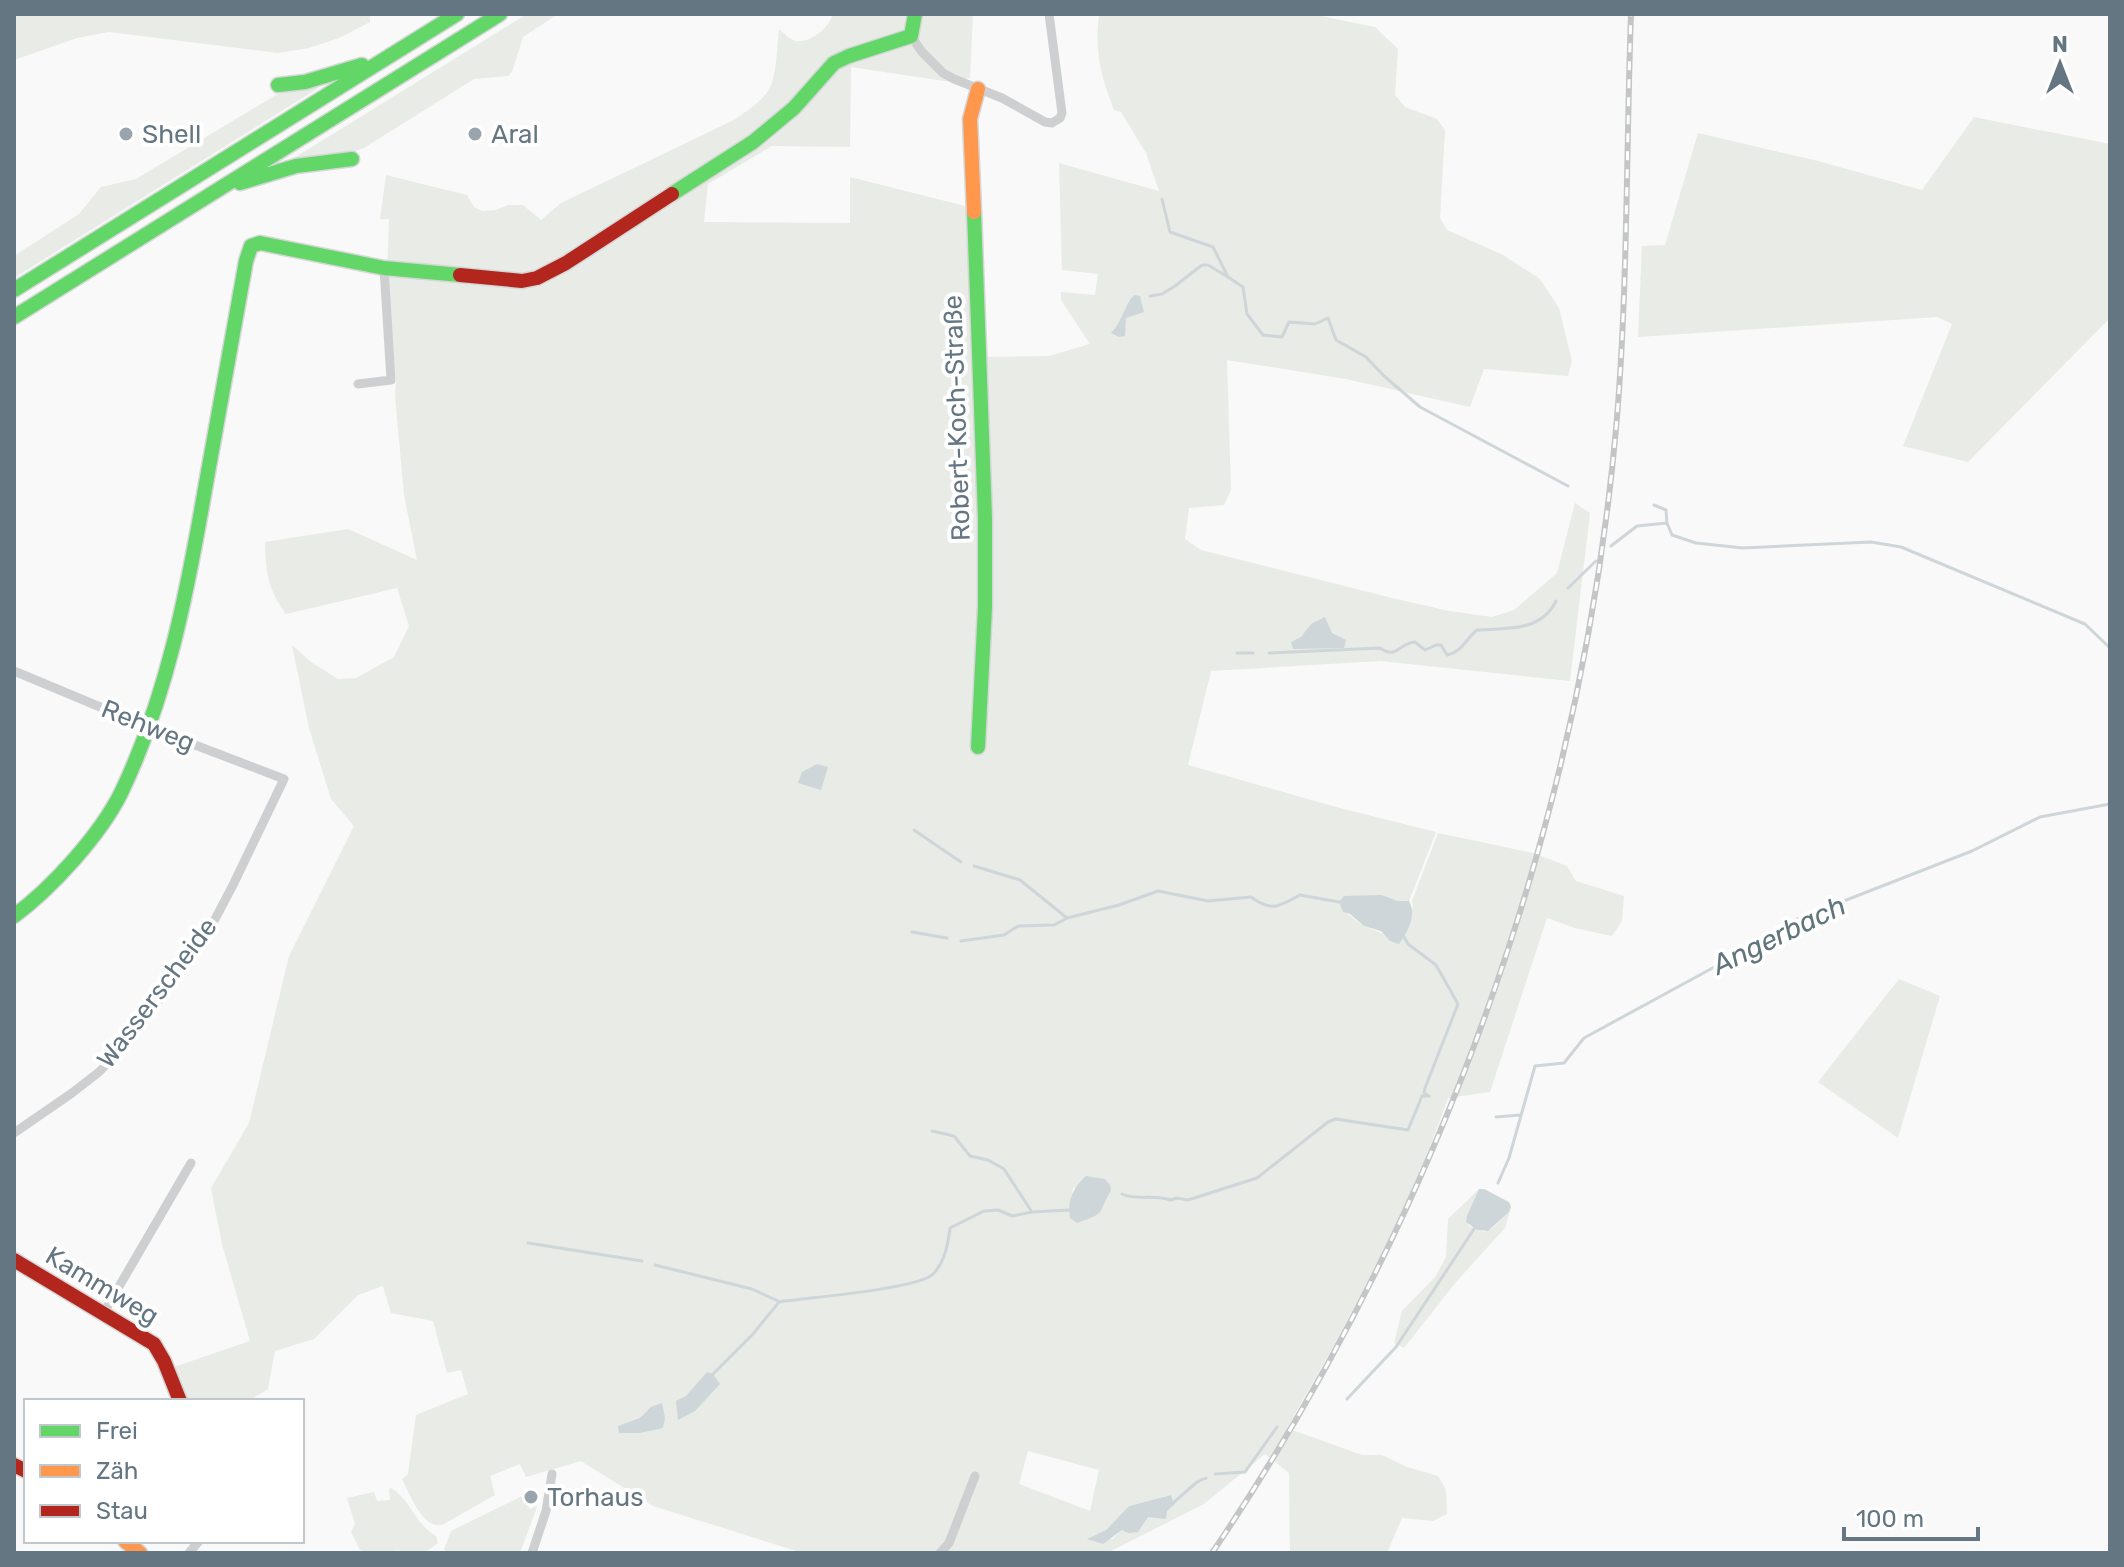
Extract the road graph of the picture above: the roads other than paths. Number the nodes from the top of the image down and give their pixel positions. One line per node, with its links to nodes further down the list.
1 (457, 14): 6 (main road)
2 (500, 14): 10 (main road)
3 (915, 14): 5 (main road)
4 (1049, 14): 8 (street)
5 (911, 36): 8 (street); 11 (main road)
6 (381, 62): 7 (main road); 12 (main road)
7 (278, 85)
8 (978, 89): 17 (main road, Robert-Koch-Straße)
9 (352, 159): 10 (main road)
10 (221, 188): 13 (main road)
11 (384, 268): 14 (street); 16 (main road)
12 (14, 290)
13 (14, 317)
14 (358, 384)
15 (14, 671): 16 (street, Rehweg)
16 (148, 727): 18 (street, Rehweg); 19 (main road)
17 (978, 747)
18 (284, 779): 20 (street, Wasserscheide)
19 (14, 916)
20 (14, 1133)
21 (191, 1163): 23 (street)
22 (14, 1260): 23 (main road, Kammweg)
23 (103, 1314): 24 (main road, Kammweg)
24 (179, 1399)
25 (552, 1474): 27 (street)
26 (975, 1476): 28 (street)
27 (532, 1553)
28 (940, 1553)

